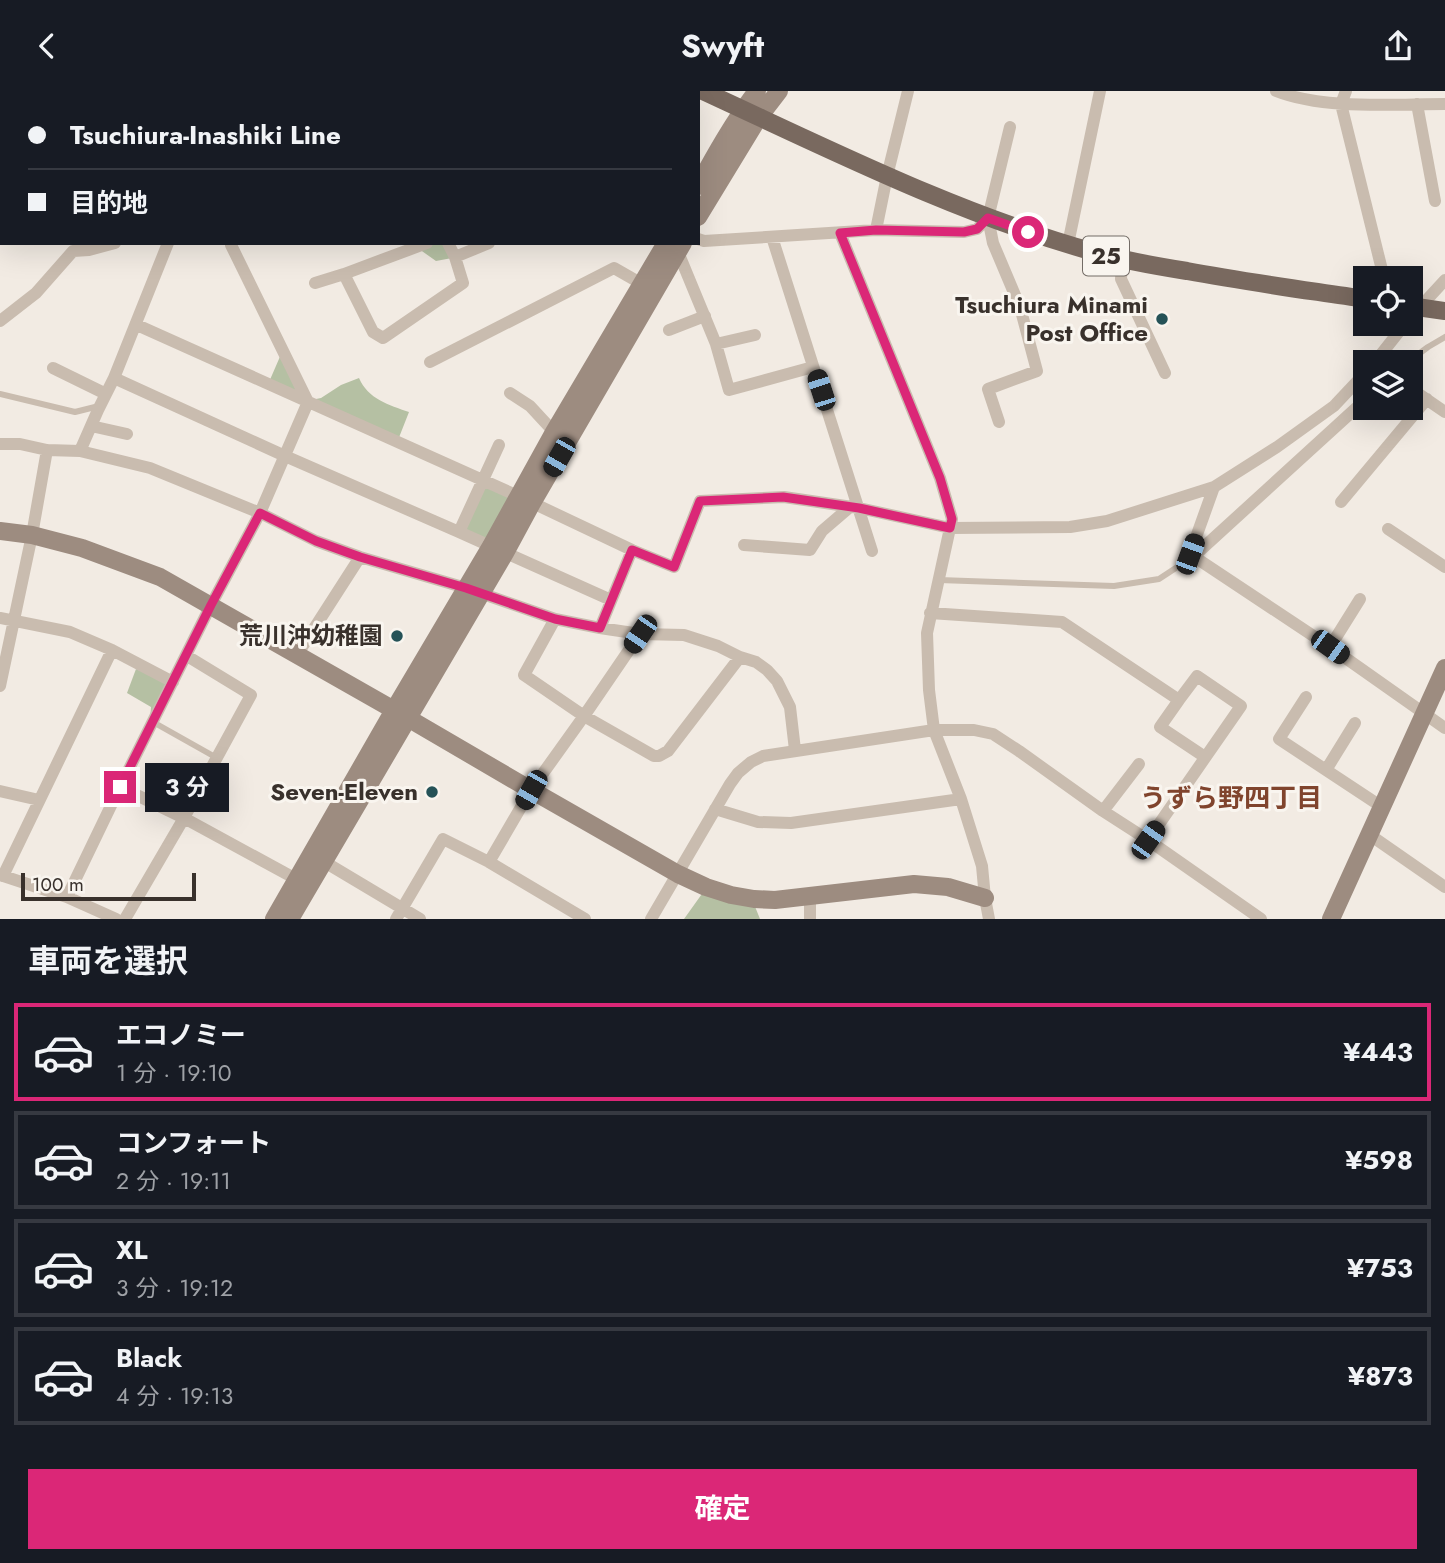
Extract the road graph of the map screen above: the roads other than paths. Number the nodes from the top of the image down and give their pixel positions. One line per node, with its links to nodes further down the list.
1 (703, 91): 10 (main road, 25)
2 (757, 91): 10 (street)
3 (779, 91): 10 (street)
4 (908, 91): 12 (street)
5 (1100, 91): 21 (street)
6 (1276, 91): 7 (street)
7 (1343, 97): 8 (street); 32 (street)
8 (1417, 104): 9 (street); 14 (street)
9 (1445, 104)
10 (751, 113): 12 (main road, 25); 13 (street); 15 (street)
11 (1010, 127): 16 (street)
12 (887, 176): 16 (main road, 25); 17 (street)
13 (700, 183)
14 (1436, 201)
15 (700, 213)
16 (988, 218): 17 (street); 21 (main road, 25); 66 (street)
17 (876, 230): 18 (street)
18 (840, 233): 19 (street); 81 (street)
19 (772, 237): 20 (street); 52 (street)
20 (700, 240)
21 (1068, 244): 31 (main road, 25)
22 (108, 245): 29 (street)
23 (167, 245): 43 (street)
24 (230, 245): 62 (street)
25 (422, 245): 33 (street)
26 (450, 245): 30 (street)
27 (484, 245): 30 (street)
28 (676, 246): 36 (street); 41 (street); 77 (street)
29 (72, 247): 42 (street)
30 (455, 257): 33 (street)
31 (1122, 260): 37 (main road, 25); 54 (street)
32 (1381, 266)
33 (344, 274): 35 (street)
34 (1445, 279): 38 (street)
35 (315, 283)
36 (642, 284): 51 (street); 68 (street)
37 (1353, 297)
38 (1423, 301)
39 (1423, 310): 40 (main road)
40 (1445, 311)
41 (705, 317): 44 (street); 48 (street)
42 (0, 321)
43 (137, 325): 55 (street); 62 (street)
44 (669, 330)
45 (755, 335): 48 (street)
46 (1396, 336): 49 (street)
47 (1445, 337): 50 (lane)
48 (716, 344): 52 (street)
49 (1384, 350)
50 (1423, 350)
51 (430, 362)
52 (813, 367): 79 (street)
53 (53, 368): 59 (street)
54 (1165, 373)
55 (114, 378): 59 (street); 74 (street)
56 (1353, 386): 76 (street)
57 (510, 393): 68 (street)
58 (0, 394): 63 (lane)
59 (106, 394): 63 (street)
60 (1423, 396): 61 (street)
61 (1427, 399): 65 (street); 78 (street)
62 (308, 402): 74 (street); 75 (street)
63 (99, 406): 67 (street)
64 (1353, 411): 91 (street)
65 (1445, 412)
66 (999, 422)
67 (91, 426): 69 (street); 73 (street)
68 (554, 432): 77 (street)
69 (127, 434)
70 (0, 444): 72 (street)
71 (499, 445): 75 (street)
72 (47, 450): 73 (street); 85 (street)
73 (80, 450): 80 (street)
74 (285, 456): 80 (street); 84 (street)
75 (483, 481): 77 (street); 84 (street)
76 (1214, 487): 81 (street); 91 (street)
77 (525, 499): 87 (street); 88 (street)
78 (1341, 502)
79 (854, 508): 81 (street); 86 (street); 88 (street); 89 (street)
80 (260, 513): 90 (street); 97 (street)
81 (950, 528): 93 (street)
82 (1388, 529): 92 (street)
83 (0, 531): 85 (street)
84 (459, 532): 87 (street)
85 (32, 535): 97 (street); 101 (street)
86 (744, 545)
87 (498, 550): 94 (street); 96 (street)
88 (632, 550): 96 (street)
89 (872, 551)
90 (360, 557): 94 (street); 106 (street)
91 (1194, 557): 93 (lane); 104 (street)
92 (1445, 567)
93 (939, 580): 98 (street)
94 (474, 591): 100 (street); 114 (street)
95 (1360, 599): 104 (street)
96 (611, 600): 102 (street)
97 (211, 605): 106 (street); 107 (street)
98 (930, 613): 113 (street); 120 (street)
99 (0, 618): 101 (street)
100 (555, 619): 102 (street); 116 (street)
101 (14, 620): 105 (street); 111 (street)
102 (600, 628): 103 (street)
103 (640, 634): 108 (street); 116 (street)
104 (1330, 647): 115 (street)
105 (112, 650): 110 (street); 130 (street)
106 (298, 655): 114 (street)
107 (187, 656): 110 (street); 123 (street)
108 (740, 657): 116 (street); 121 (street)
109 (1445, 668): 115 (street)
110 (173, 682): 117 (street)
111 (0, 685)
112 (1306, 697): 125 (street)
113 (1179, 700): 122 (street); 122 (street)
114 (401, 714): 127 (street); 137 (street); 141 (street)
115 (1424, 714): 119 (street); 131 (street)
116 (584, 716): 127 (street)
117 (153, 723): 123 (lane); 126 (street)
118 (1355, 723): 125 (street)
119 (1445, 729)
120 (934, 730): 121 (street); 129 (street); 133 (street)
121 (795, 750): 132 (street)
122 (1205, 757): 136 (street)
123 (217, 758): 134 (street)
124 (1139, 764): 133 (street)
125 (1326, 770): 131 (street)
126 (120, 787): 134 (street); 143 (street)
127 (531, 790): 138 (street); 139 (street)
128 (0, 791): 130 (street)
129 (961, 799): 132 (street); 145 (street)
130 (39, 800): 140 (street)
131 (1382, 807): 135 (street)
132 (715, 809): 139 (street)
133 (1103, 811): 136 (street)
134 (184, 818): 141 (street); 148 (street)
135 (1370, 835): 142 (street); 157 (street)
136 (1148, 840): 156 (street)
137 (323, 861): 146 (street); 150 (street)
138 (489, 862): 146 (street); 152 (street)
139 (678, 874): 144 (street); 153 (street)
140 (1, 876): 143 (street)
141 (296, 879): 149 (street)
142 (1445, 887)
143 (67, 897): 147 (street)
144 (810, 897): 145 (street); 154 (street)
145 (985, 898): 155 (street)
146 (399, 914): 151 (street)
147 (116, 919)
148 (125, 919)
149 (274, 919)
150 (290, 919)
151 (420, 919)
152 (585, 919)
153 (651, 919)
154 (810, 919)
155 (989, 919)
156 (1261, 919)
157 (1331, 919)

